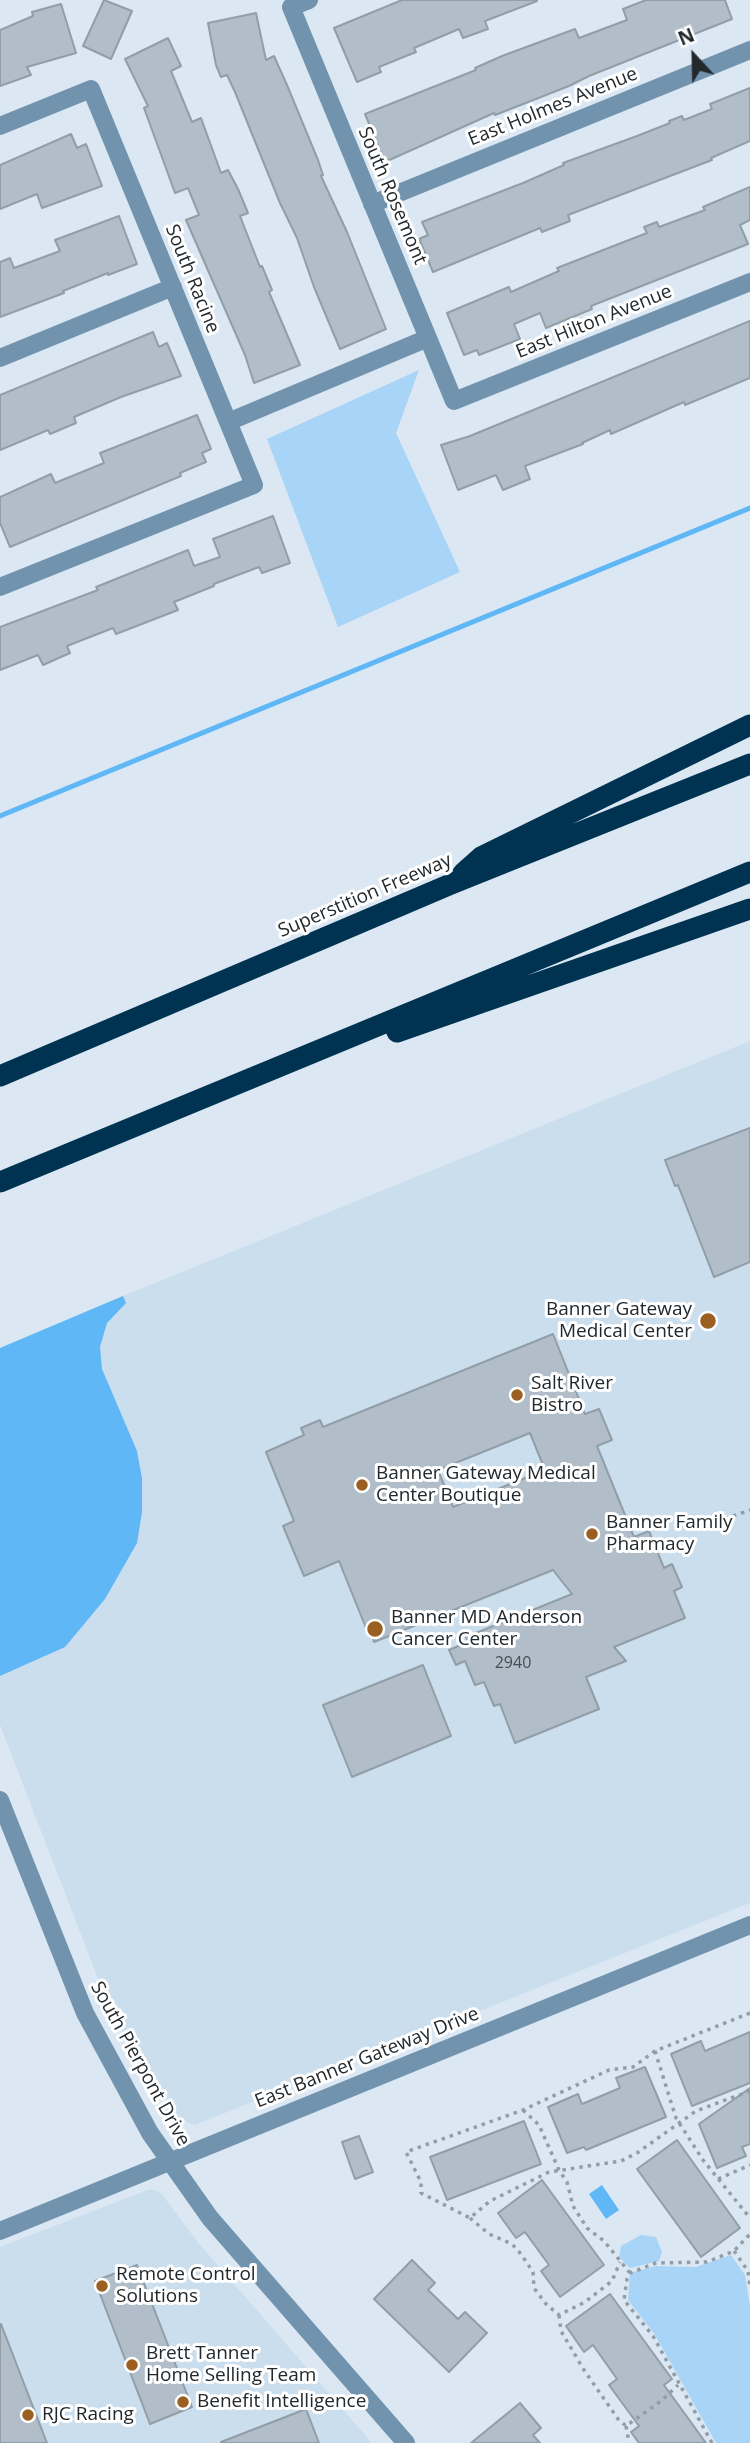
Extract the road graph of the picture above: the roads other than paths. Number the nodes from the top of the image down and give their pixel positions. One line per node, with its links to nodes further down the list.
1 (309, 0): 4 (street, South Rosemont)
2 (750, 50): 4 (street, East Holmes Avenue)
3 (0, 125): 6 (street, South Racine)
4 (372, 204): 7 (street, South Rosemont)
5 (750, 282): 9 (street, East Hilton Avenue)
6 (173, 288): 8 (street); 10 (street, South Racine)
7 (428, 338): 9 (street, South Rosemont); 10 (street)
8 (0, 358)
9 (454, 401)
10 (228, 422): 11 (street, South Racine)
11 (0, 587)
12 (750, 725): 15 (highway)
13 (750, 764): 15 (highway, Superstition Freeway)
14 (750, 872): 18 (highway)
15 (451, 884): 17 (highway, Superstition Freeway)
16 (750, 909): 18 (highway)
17 (0, 1076)
18 (174, 1110): 19 (highway)
19 (0, 1182)
20 (0, 1800): 22 (street, South Pierpont Drive)
21 (750, 1925): 22 (street, East Banner Gateway Drive)
22 (170, 2161): 23 (street, East Banner Gateway Drive); 24 (street, South Pierpont Drive)
23 (0, 2231)
24 (406, 2443)

